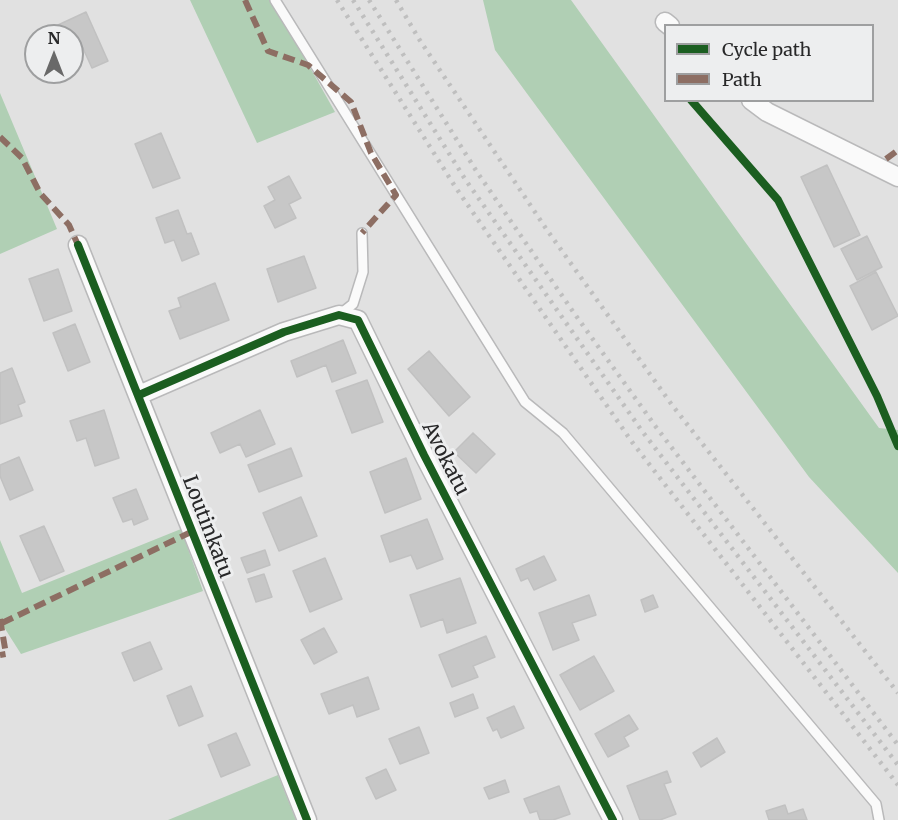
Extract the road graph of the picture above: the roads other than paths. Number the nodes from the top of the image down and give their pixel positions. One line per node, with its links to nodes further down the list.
1 (275, 0): 10 (lane)
2 (754, 102): 3 (street)
3 (898, 177)
4 (362, 233): 6 (lane)
5 (78, 245): 7 (street, Loutinkatu)
6 (339, 315): 7 (street); 9 (street, Avokatu)
7 (139, 395): 8 (street, Loutinkatu)
8 (307, 820)
9 (613, 820)
10 (879, 820)

